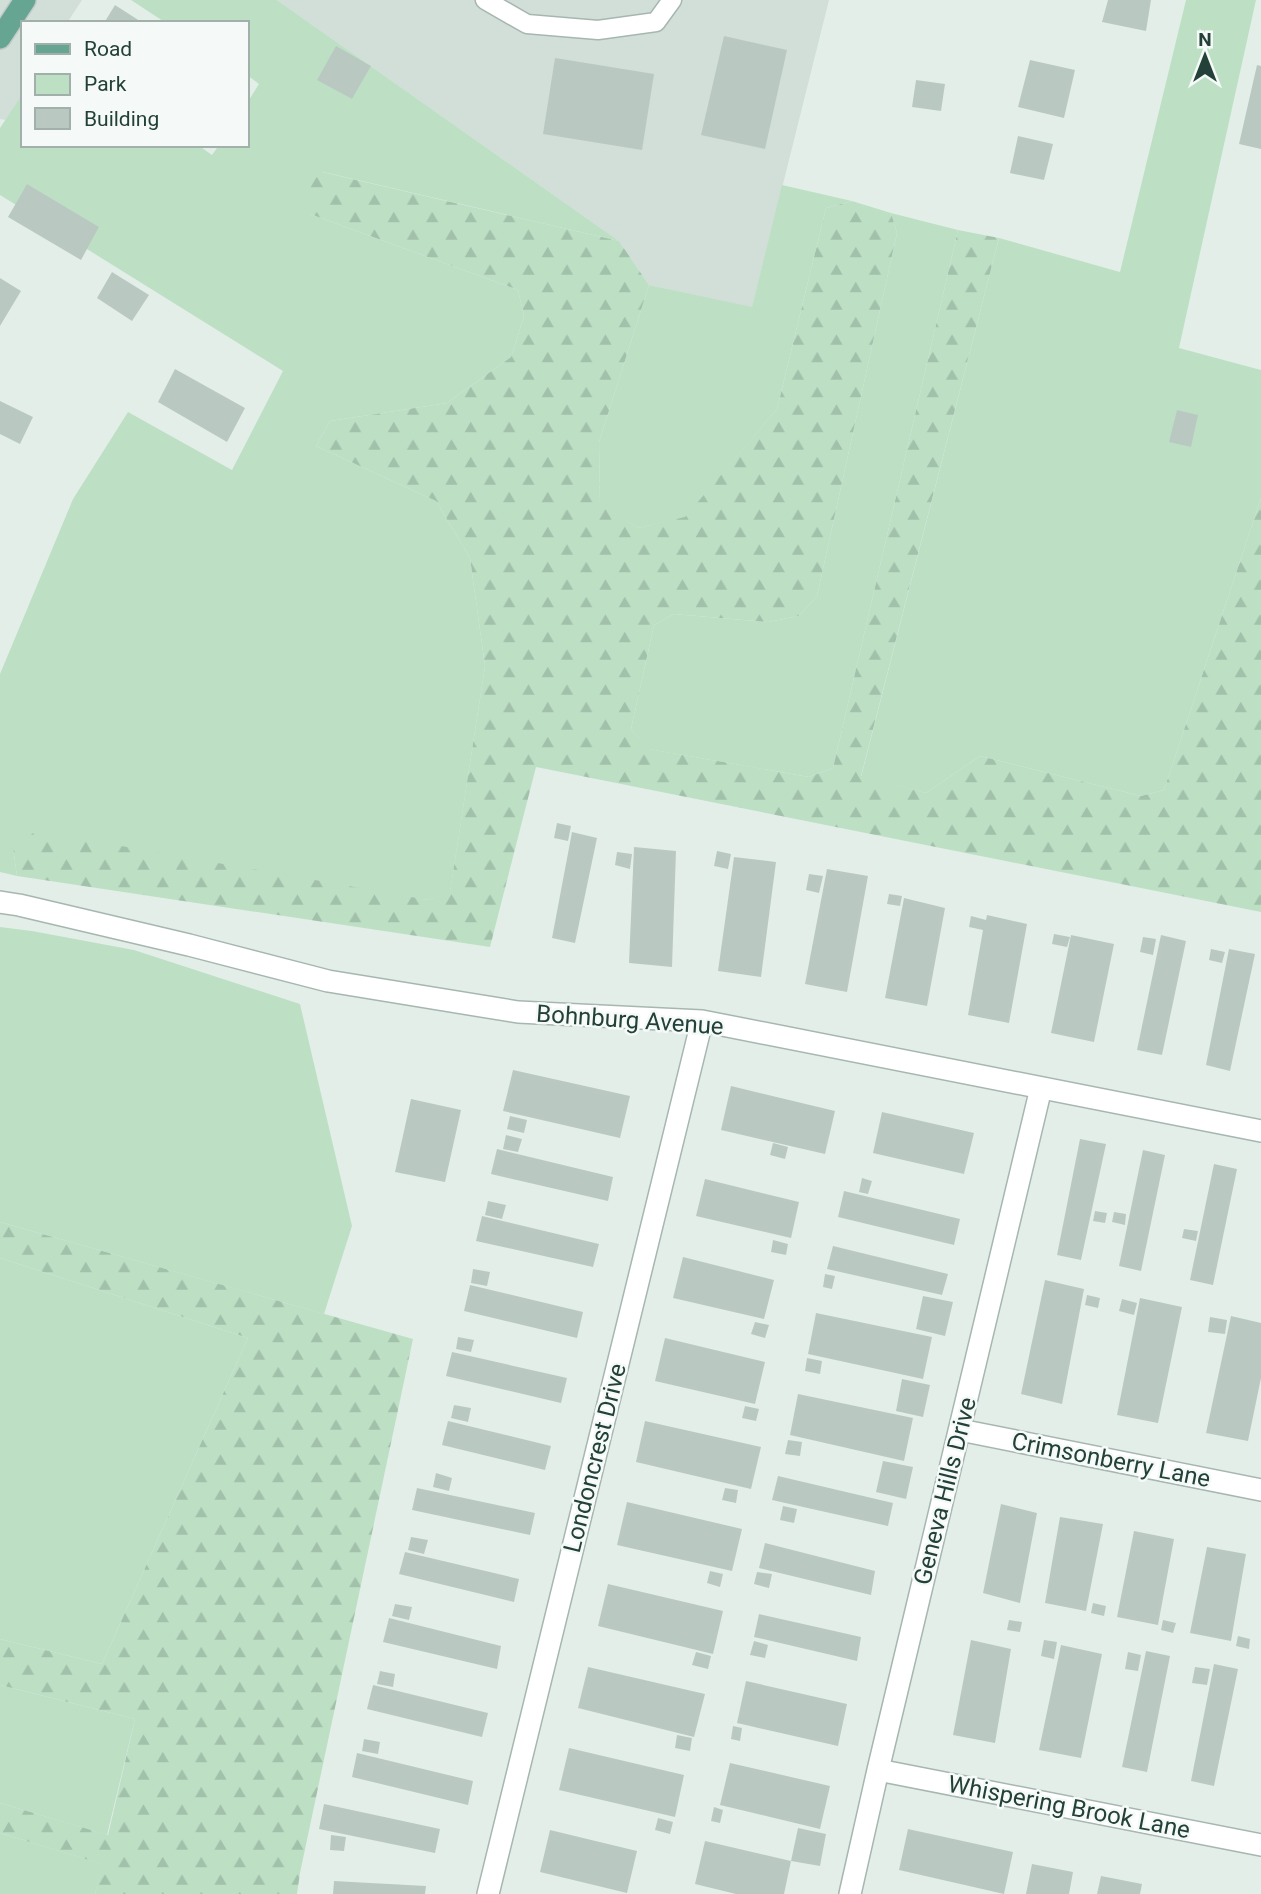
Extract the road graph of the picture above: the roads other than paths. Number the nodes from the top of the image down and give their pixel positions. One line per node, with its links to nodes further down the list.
1 (25, 0): 4 (main road)
2 (485, 0): 3 (lane)
3 (671, 0)
4 (0, 38)
5 (0, 902): 6 (street, Bohnburg Avenue)
6 (702, 1021): 7 (street, Bohnburg Avenue); 13 (street, Londoncrest Drive)
7 (1041, 1088): 8 (street, Bohnburg Avenue); 9 (street, Geneva Hills Drive)
8 (1261, 1131)
9 (960, 1430): 10 (street, Crimsonberry Lane); 11 (street, Geneva Hills Drive)
10 (1261, 1490)
11 (878, 1770): 12 (street, Whispering Brook Lane); 14 (street, Geneva Hills Drive)
12 (1261, 1845)
13 (488, 1894)
14 (850, 1894)

